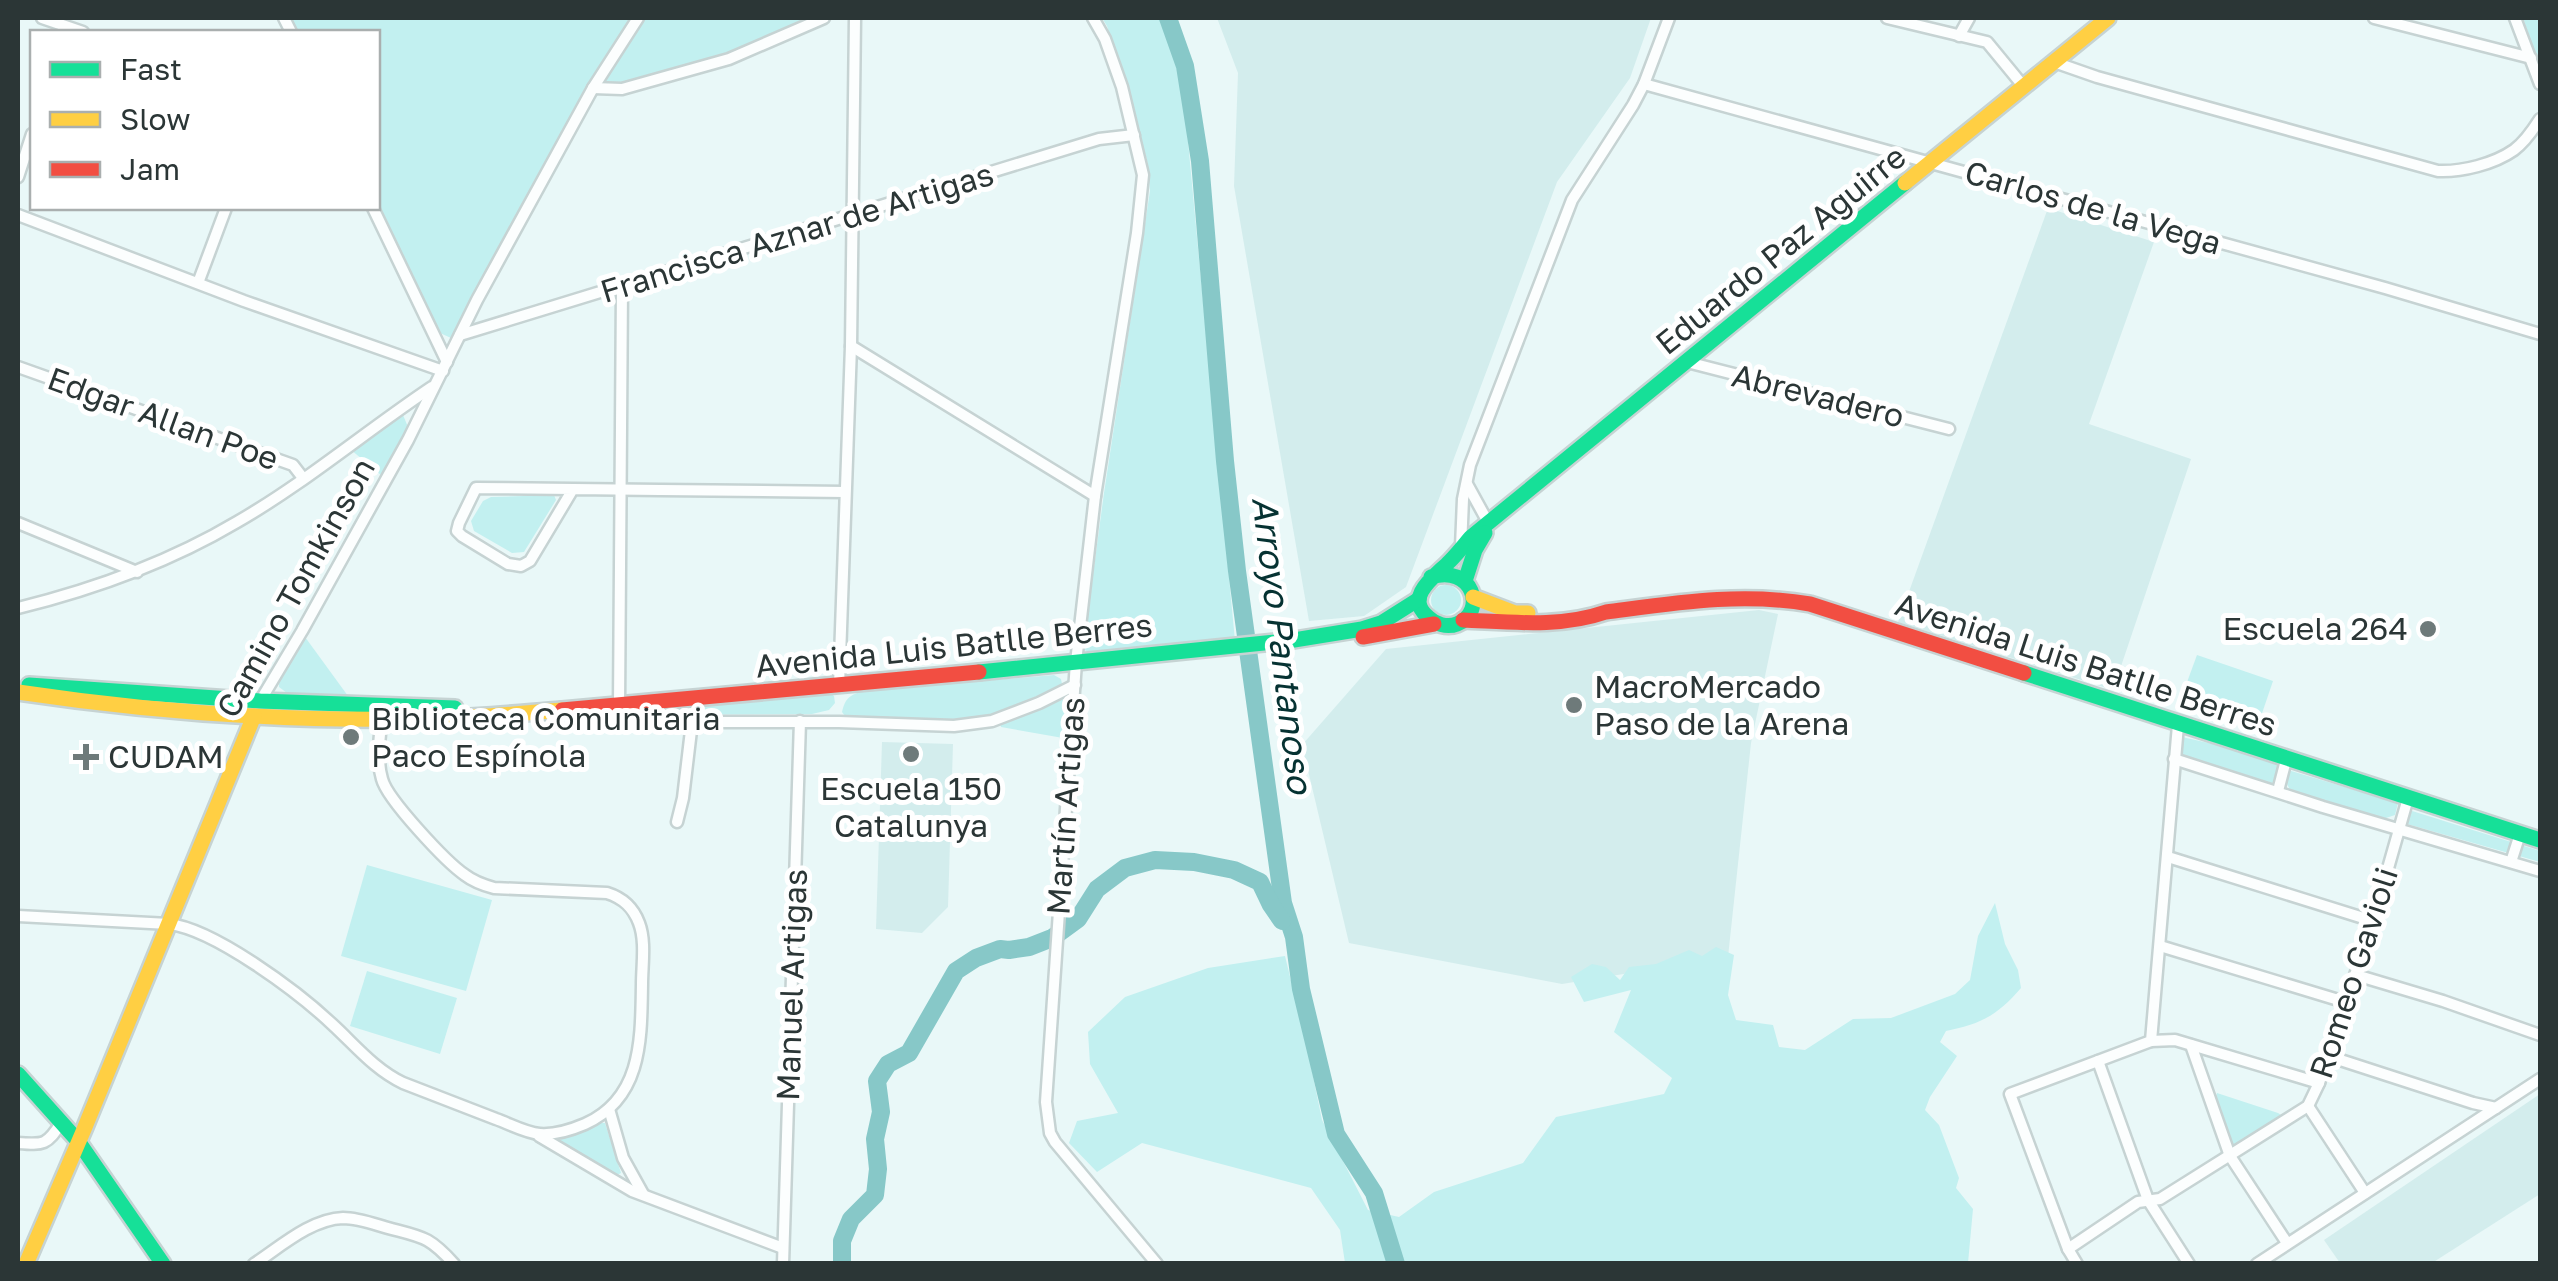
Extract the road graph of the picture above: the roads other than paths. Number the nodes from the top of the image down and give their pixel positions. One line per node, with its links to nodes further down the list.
1 (42, 18): 12 (street)
2 (638, 18): 19 (street, Camino Tomkinson)
3 (824, 18): 19 (street)
4 (855, 18): 28 (street)
5 (1093, 18): 21 (street, Martín Artigas)
6 (1669, 18): 16 (street)
7 (1887, 18): 13 (street)
8 (1969, 18): 13 (street)
9 (2108, 18): 15 (main road, Eduardo Paz Aguirre)
10 (2374, 18): 14 (street)
11 (2515, 18): 14 (street)
12 (70, 26)
13 (1959, 36): 18 (street)
14 (2531, 58): 17 (street)
15 (2054, 62): 18 (main road, Eduardo Paz Aguirre); 20 (street)
16 (1644, 84): 23 (street, Carlos de la Vega); 40 (street)
17 (2540, 84)
18 (2024, 87): 23 (main road, Eduardo Paz Aguirre)
19 (593, 88): 32 (street, Camino Tomkinson)
20 (2540, 120)
21 (1134, 135): 28 (street, Francisca Aznar de Artigas); 44 (street, Martín Artigas)
22 (30, 140): 24 (street)
23 (1931, 163): 31 (street, Carlos de la Vega); 34 (main road, Eduardo Paz Aguirre)
24 (18, 177)
25 (225, 210): 29 (street)
26 (374, 210): 36 (street)
27 (18, 215): 29 (street)
28 (851, 217): 30 (street, Francisca Aznar de Artigas); 33 (street)
29 (198, 282): 36 (street)
30 (622, 288): 32 (street, Francisca Aznar de Artigas); 42 (street)
31 (2540, 334)
32 (460, 335): 36 (street, Camino Tomkinson)
33 (851, 346): 43 (street); 44 (street)
34 (1687, 362): 38 (street, Abrevadero); 46 (main road, Eduardo Paz Aguirre)
35 (18, 367): 39 (street, Edgar Allan Poe)
36 (445, 367): 37 (street, Camino Tomkinson)
37 (436, 385): 39 (street); 63 (street, Camino Tomkinson)
38 (1950, 429)
39 (302, 478): 48 (street)
40 (1467, 483): 46 (street); 47 (street)
41 (573, 489): 41 (street); 42 (street)
42 (620, 490): 43 (street); 62 (street)
43 (845, 492): 60 (street)
44 (1095, 496): 58 (street, Martín Artigas)
45 (18, 523): 48 (street)
46 (1488, 524): 47 (main road, Eduardo Paz Aguirre)
47 (1469, 547): 49 (main road, Eduardo Paz Aguirre); 50 (main road)
48 (138, 572): 53 (street)
49 (1431, 577): 50 (main road); 52 (main road)
50 (1465, 581): 51 (main road)
51 (1472, 597): 54 (main road, Avenida Luis Batlle Berres); 55 (main road)
52 (1419, 600): 56 (main road); 57 (main road, Avenida Luis Batlle Berres)
53 (18, 608)
54 (1606, 612): 55 (main road, Avenida Luis Batlle Berres); 67 (main road, Avenida Luis Batlle Berres)
55 (1463, 620): 56 (main road)
56 (1434, 624): 57 (main road, Avenida Luis Batlle Berres)
57 (1287, 641): 58 (main road, Avenida Luis Batlle Berres)
58 (1076, 662): 59 (street, Martín Artigas); 60 (main road, Avenida Luis Batlle Berres)
59 (1075, 685): 65 (street, Avenida Luis Batlle Berres); 112 (street, Martín Artigas)
60 (839, 686): 62 (main road, Avenida Luis Batlle Berres)
61 (18, 688): 63 (main road, Avenida Luis Batlle Berres); 63 (main road, Avenida Luis Batlle Berres)
62 (619, 706): 64 (main road, Avenida Luis Batlle Berres); 66 (street, Avenida Luis Batlle Berres)
63 (257, 707): 64 (main road, Avenida Luis Batlle Berres); 64 (main road, Avenida Luis Batlle Berres); 81 (main road, Camino Tomkinson)
64 (382, 712): 95 (street)
65 (800, 721): 66 (street, Avenida Luis Batlle Berres); 105 (street, Manuel Artigas)
66 (692, 722): 72 (street)
67 (2178, 725): 68 (street); 69 (main road, Avenida Luis Batlle Berres)
68 (2174, 759): 70 (street); 76 (street)
69 (2286, 760): 70 (street); 71 (main road, Avenida Luis Batlle Berres)
70 (2278, 792): 73 (street)
71 (2408, 798): 73 (street, Romeo Gavioli); 74 (main road, Avenida Luis Batlle Berres)
72 (678, 822)
73 (2399, 829): 77 (street); 80 (street, Romeo Gavioli)
74 (2520, 834): 75 (main road, Avenida Luis Batlle Berres); 77 (street)
75 (2540, 840)
76 (2168, 857): 80 (street); 82 (street)
77 (2511, 862): 78 (street)
78 (2540, 871)
79 (18, 916): 81 (street)
80 (2374, 921): 83 (street, Romeo Gavioli)
81 (169, 924): 97 (street); 98 (main road, Camino Tomkinson)
82 (2160, 946): 84 (street); 86 (street)
83 (2356, 975): 84 (street, Romeo Gavioli); 85 (street)
84 (2345, 1002): 88 (street, Romeo Gavioli)
85 (2540, 1035)
86 (2151, 1041): 87 (street); 89 (street)
87 (2191, 1045): 92 (street); 100 (street)
88 (2328, 1056): 92 (street, Romeo Gavioli); 94 (street)
89 (2098, 1062): 103 (street); 106 (street)
90 (18, 1074): 96 (main road)
91 (2540, 1079): 94 (street)
92 (2319, 1083): 93 (street, Romeo Gavioli)
93 (2308, 1106): 100 (street, Romeo Gavioli); 101 (street)
94 (2496, 1108): 101 (street)
95 (609, 1110): 97 (street); 102 (street)
96 (61, 1123): 98 (main road); 99 (street)
97 (537, 1134): 102 (street)
98 (78, 1141): 107 (main road, Camino Tomkinson); 108 (main road)
99 (18, 1143)
100 (2230, 1156): 103 (street, Romeo Gavioli); 104 (street)
101 (2365, 1193): 104 (street)
102 (644, 1195): 105 (street)
103 (2148, 1200): 106 (street, Romeo Gavioli); 114 (street)
104 (2287, 1244): 115 (street)
105 (782, 1248): 111 (street, Manuel Artigas)
106 (2068, 1250): 113 (street)
107 (26, 1264)
108 (163, 1264)
109 (254, 1264): 110 (street)
110 (454, 1264)
111 (782, 1264)
112 (1156, 1264)
113 (2077, 1264)
114 (2189, 1264)
115 (2257, 1264)

